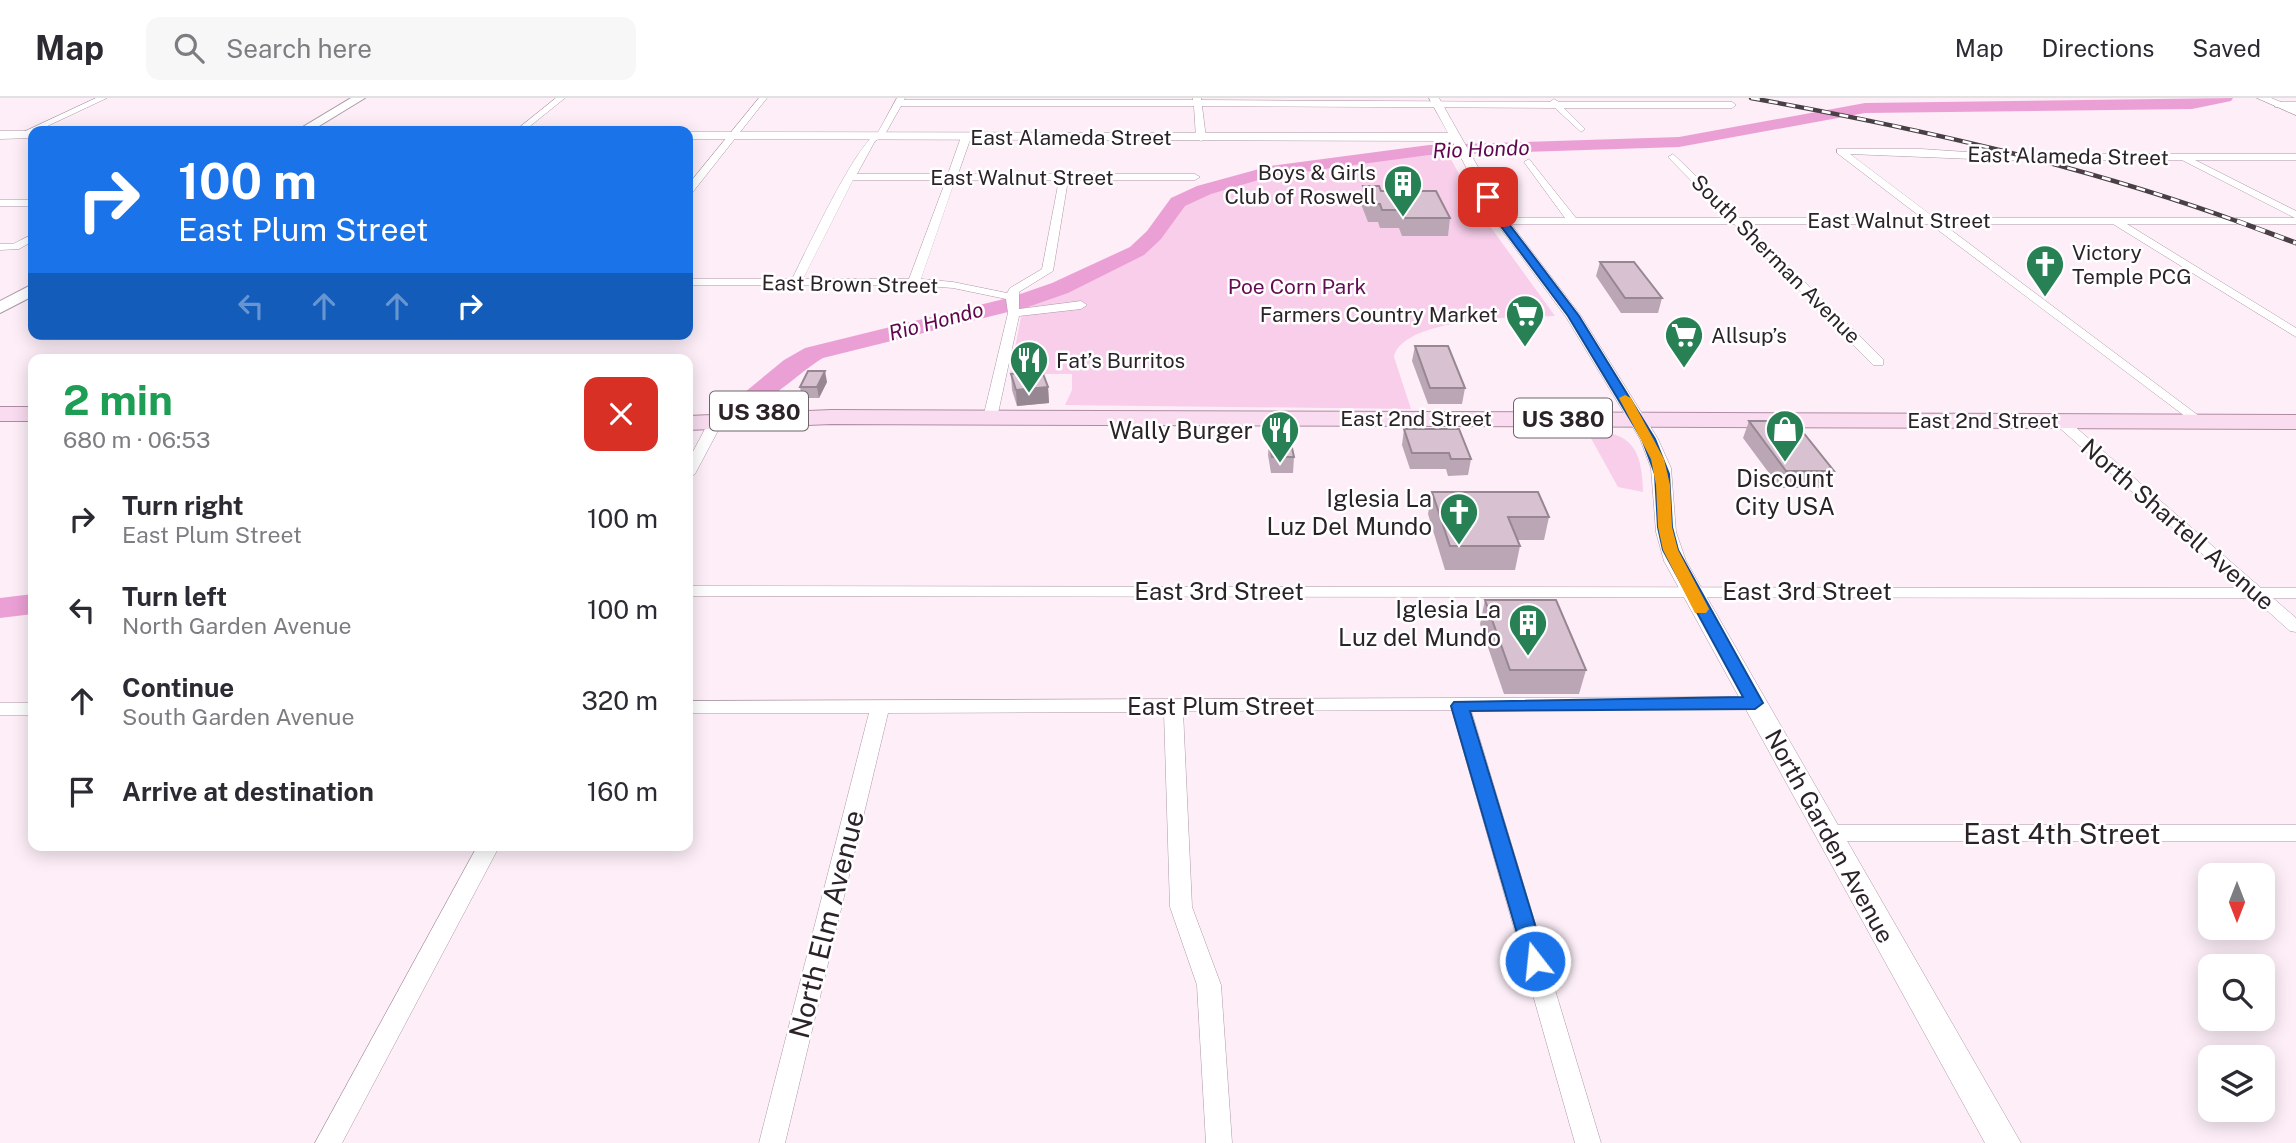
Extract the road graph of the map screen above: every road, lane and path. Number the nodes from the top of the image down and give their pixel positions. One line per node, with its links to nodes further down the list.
1 (103, 98): 14 (street)
2 (359, 98): 15 (main road)
3 (561, 98): 16 (street)
4 (763, 98): 21 (street)
5 (2262, 98): 11 (street)
6 (900, 101): 7 (street); 22 (street)
7 (1198, 101): 8 (street); 24 (street)
8 (1437, 102): 9 (street); 25 (street, North Garden Avenue)
9 (1554, 102): 10 (street); 17 (street)
10 (1732, 105)
11 (2278, 105): 12 (street); 13 (street)
12 (2296, 105)
13 (2296, 112)
14 (45, 126)
15 (311, 126)
16 (525, 126)
17 (1581, 129)
18 (0, 135): 19 (street)
19 (27, 135)
20 (693, 136): 21 (street, East Alameda Street)
21 (732, 136): 22 (street, East Alameda Street); 34 (street)
22 (876, 137): 23 (street, East Alameda Street); 31 (street)
23 (966, 137): 24 (street, East Alameda Street); 30 (street)
24 (1201, 138): 25 (street, East Alameda Street)
25 (1458, 144): 39 (street, North Garden Avenue)
26 (1674, 157): 41 (street, South Sherman Avenue)
27 (2183, 157): 28 (street, East Alameda Street); 37 (street); 38 (street, East Alameda Street)
28 (2296, 157)
29 (1529, 162): 40 (street)
30 (952, 176): 31 (street, East Walnut Street); 32 (street, East Walnut Street); 47 (street)
31 (850, 177): 48 (street)
32 (1064, 177): 33 (street, East Walnut Street); 50 (street)
33 (1195, 177)
34 (693, 182)
35 (0, 203): 36 (street)
36 (28, 203)
37 (2296, 215)
38 (1931, 220): 41 (street, East Walnut Street); 42 (street, East Walnut Street); 63 (street)
39 (1502, 221): 40 (street, East Walnut Street); 60 (street, North Garden Avenue)
40 (1573, 221): 41 (street, East Walnut Street)
41 (1736, 221): 54 (street, South Sherman Avenue)
42 (2115, 221): 43 (street, East Walnut Street); 53 (street)
43 (2296, 221)
44 (28, 240): 45 (street)
45 (0, 247)
46 (693, 282): 48 (street, East Brown Street)
47 (914, 282): 48 (street, East Brown Street); 50 (street, East Brown Street)
48 (795, 283)
49 (28, 292): 52 (main road)
50 (1013, 304): 51 (street, East Brown Street); 59 (street)
51 (1081, 305)
52 (0, 308)
53 (2296, 332)
54 (1878, 362)
55 (693, 411): 58 (main road, East 2nd Street / US 380)
56 (0, 414): 57 (main road)
57 (28, 414)
58 (718, 417): 59 (main road, East 2nd Street / US 380); 62 (main road, East 2nd Street / US 380); 65 (street)
59 (990, 418): 60 (main road, East 2nd Street / US 380)
60 (1637, 418): 61 (main road, East 2nd Street / US 380); 67 (street, North Garden Avenue)
61 (2060, 421): 63 (main road, East 2nd Street / US 380); 68 (street, North Shartell Avenue)
62 (693, 422)
63 (2198, 422): 64 (main road, East 2nd Street / US 380)
64 (2296, 422)
65 (693, 464)
66 (693, 591): 67 (street, East 3rd Street)
67 (1690, 591): 68 (street, East 3rd Street); 71 (street, North Garden Avenue)
68 (2257, 593): 69 (street, East 3rd Street); 70 (street, North Shartell Avenue)
69 (2296, 593)
70 (2296, 627)
71 (1755, 703): 74 (street, East Plum Street); 78 (street, North Garden Avenue)
72 (880, 706): 73 (street, East Plum Street); 75 (street, East Plum Street); 82 (street, North Elm Avenue)
73 (1173, 706): 74 (street, East Plum Street); 83 (street)
74 (1460, 706): 84 (street)
75 (693, 707)
76 (0, 709): 77 (street)
77 (28, 709)
78 (1827, 833): 79 (street, East 4th Street); 85 (street, North Garden Avenue)
79 (2296, 833)
80 (486, 851): 81 (street)
81 (328, 1143)
82 (772, 1143)
83 (1219, 1143)
84 (1588, 1143)
85 (2004, 1143)

